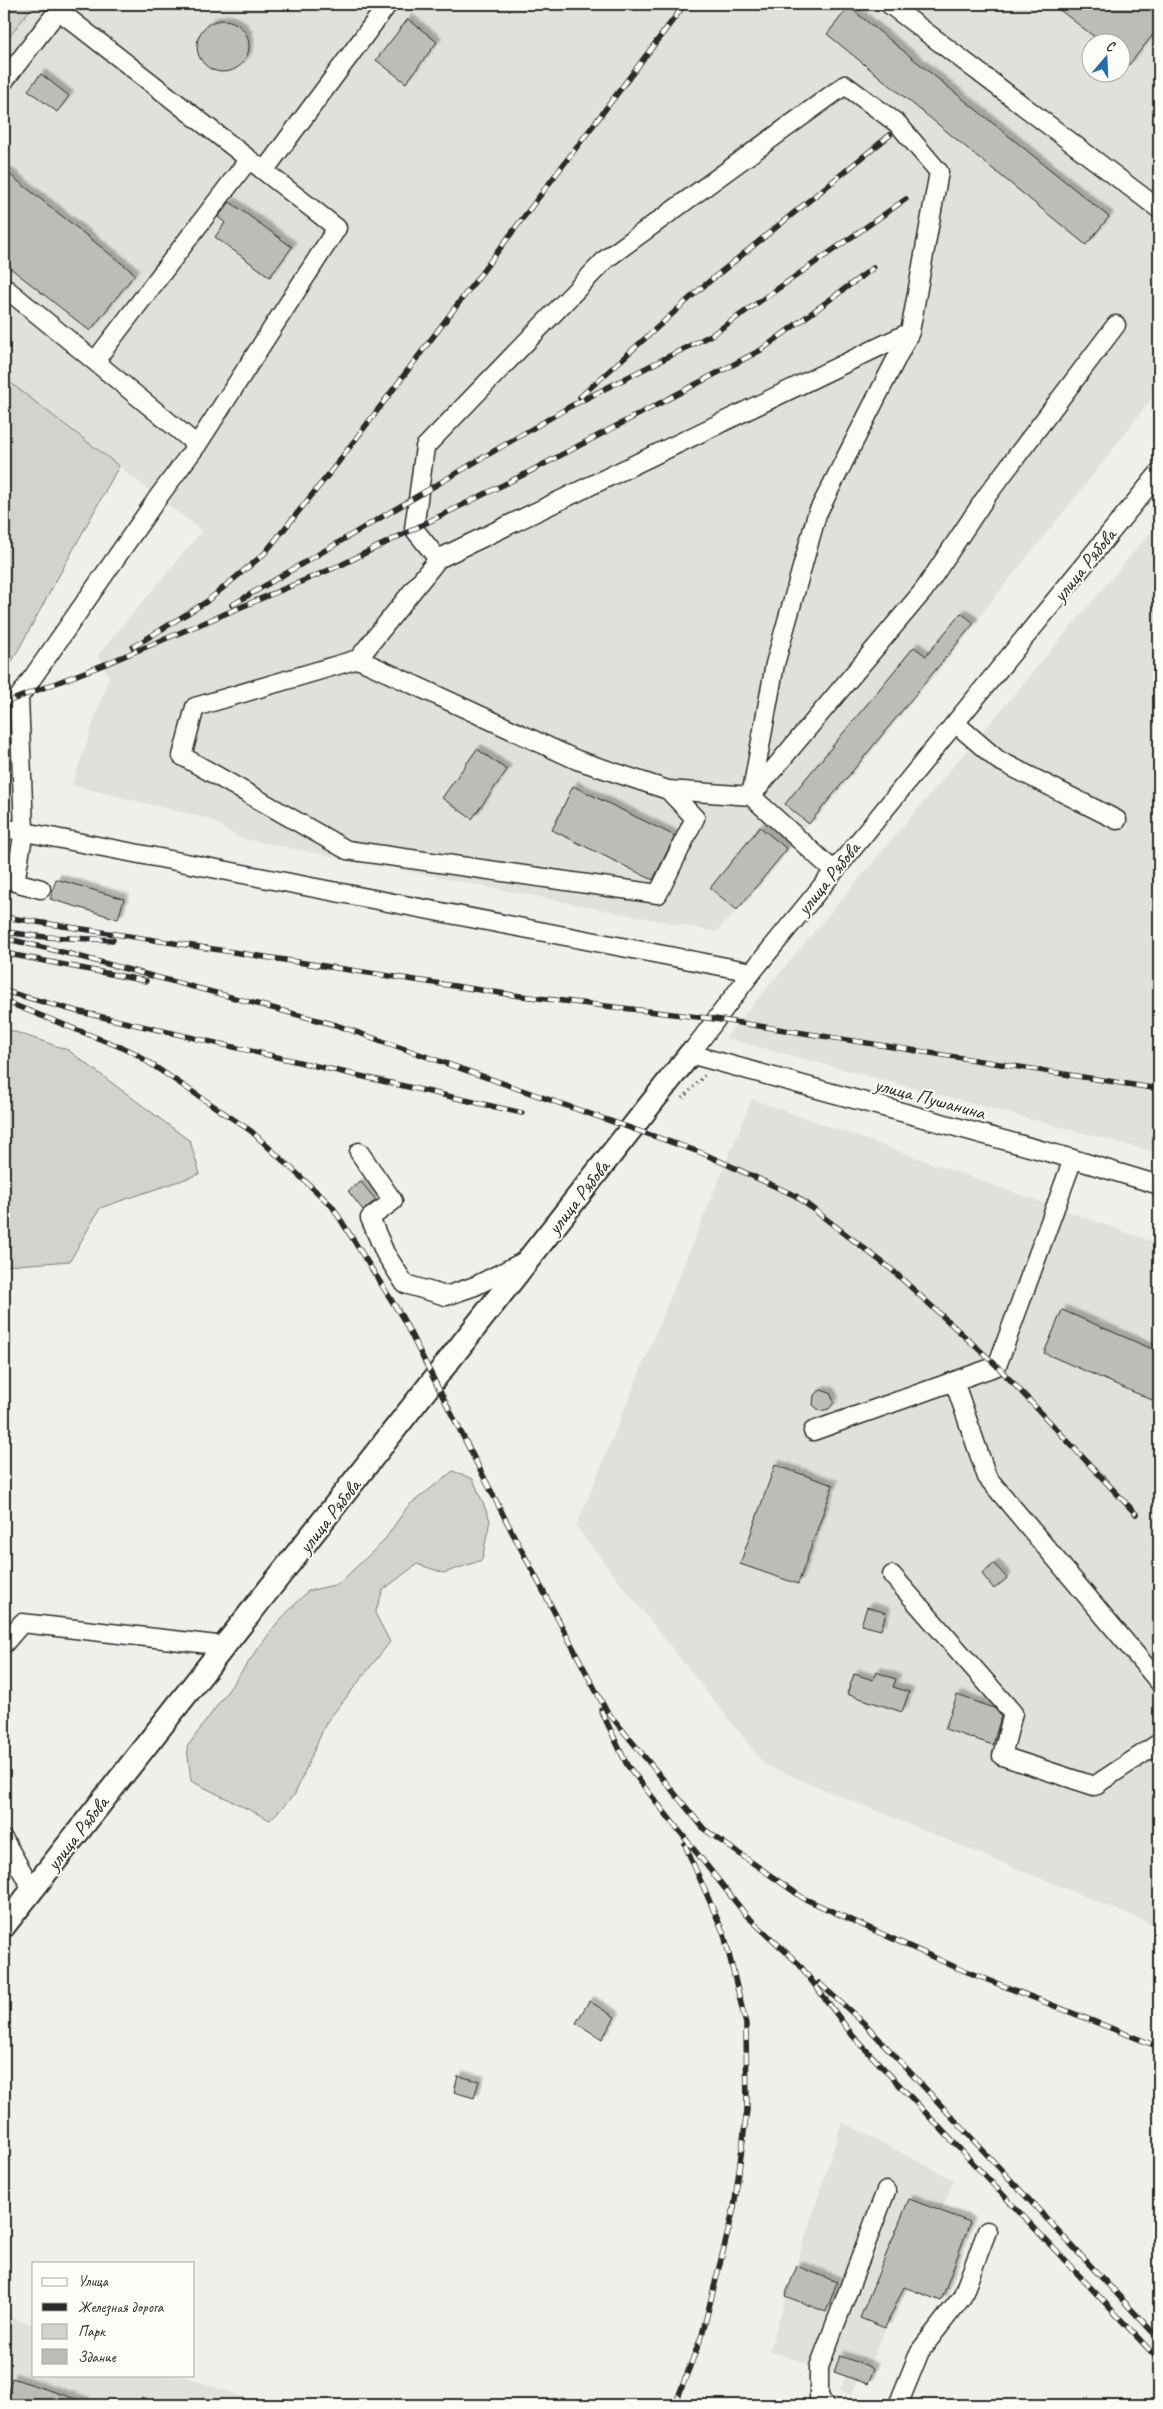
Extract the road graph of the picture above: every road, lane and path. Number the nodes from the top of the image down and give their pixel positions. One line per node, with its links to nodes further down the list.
1 (388, 4): 6 (street)
2 (889, 4): 7 (street)
3 (60, 7): 4 (street); 5 (street)
4 (4, 81)
5 (249, 159): 6 (street); 11 (street)
6 (264, 171): 12 (street)
7 (1159, 209)
8 (4, 287): 11 (street)
9 (1116, 325): 18 (street)
10 (910, 332): 14 (street); 14 (street); 18 (street)
11 (95, 361): 12 (street)
12 (197, 445): 21 (street)
13 (1159, 473): 16 (street, улица Рябова)
14 (438, 559): 15 (street)
15 (358, 659): 17 (street); 17 (street)
16 (955, 723): 19 (street); 22 (street, улица Рябова)
17 (668, 790): 18 (street)
18 (750, 796): 22 (street)
19 (1117, 820)
20 (4, 828): 21 (street)
21 (24, 832): 23 (street); 24 (street)
22 (834, 871): 24 (street, улица Рябова)
23 (41, 888)
24 (752, 972): 25 (street, улица Рябова)
25 (690, 1054): 27 (street, улица Пушанина); 29 (main road, улица Рябова)
26 (359, 1152): 29 (street)
27 (1073, 1159): 28 (street, улица Пушанина); 30 (street)
28 (1159, 1185)
29 (530, 1258): 34 (main road, улица Рябова)
30 (954, 1381): 31 (street); 35 (street)
31 (813, 1431)
32 (892, 1575): 36 (street)
33 (4, 1644): 34 (street)
34 (226, 1646): 38 (main road, улица Рябова)
35 (1159, 1682)
36 (1159, 1743)
37 (4, 1840): 38 (street)
38 (32, 1889): 39 (main road, улица Рябова)
39 (4, 1926)
40 (886, 2192): 42 (street)
41 (987, 2231): 43 (street)
42 (824, 2405)
43 (898, 2405)

